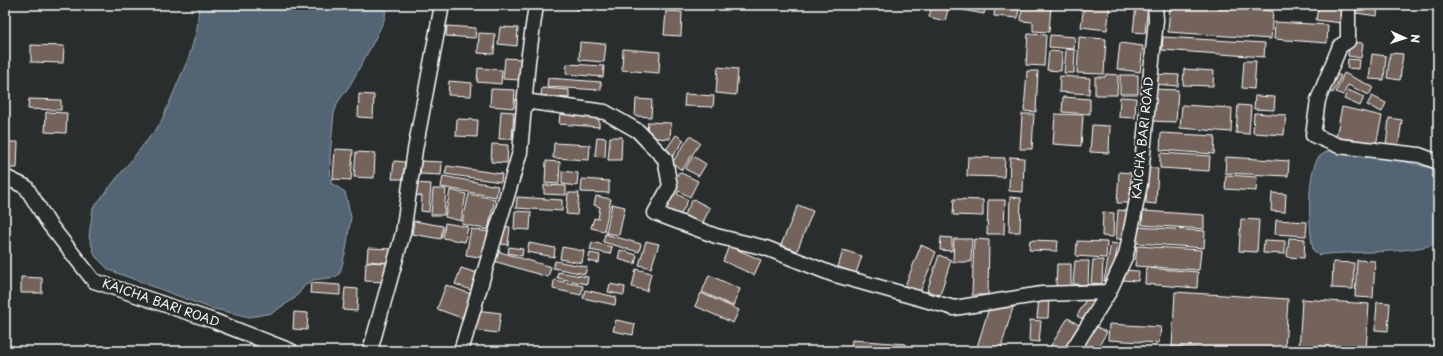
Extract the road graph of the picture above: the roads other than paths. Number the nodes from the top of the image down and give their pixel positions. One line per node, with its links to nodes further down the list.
1 (442, 5): 10 (street)
2 (536, 5): 5 (street)
3 (1155, 5): 8 (street, KAICHA BARI ROAD)
4 (1348, 5): 6 (street)
5 (524, 101): 8 (street); 11 (street)
6 (1438, 162)
7 (5, 177): 9 (street, KAICHA BARI ROAD)
8 (1109, 292): 12 (street, KAICHA BARI ROAD)
9 (291, 351)
10 (370, 351)
11 (461, 351)
12 (1072, 351)

